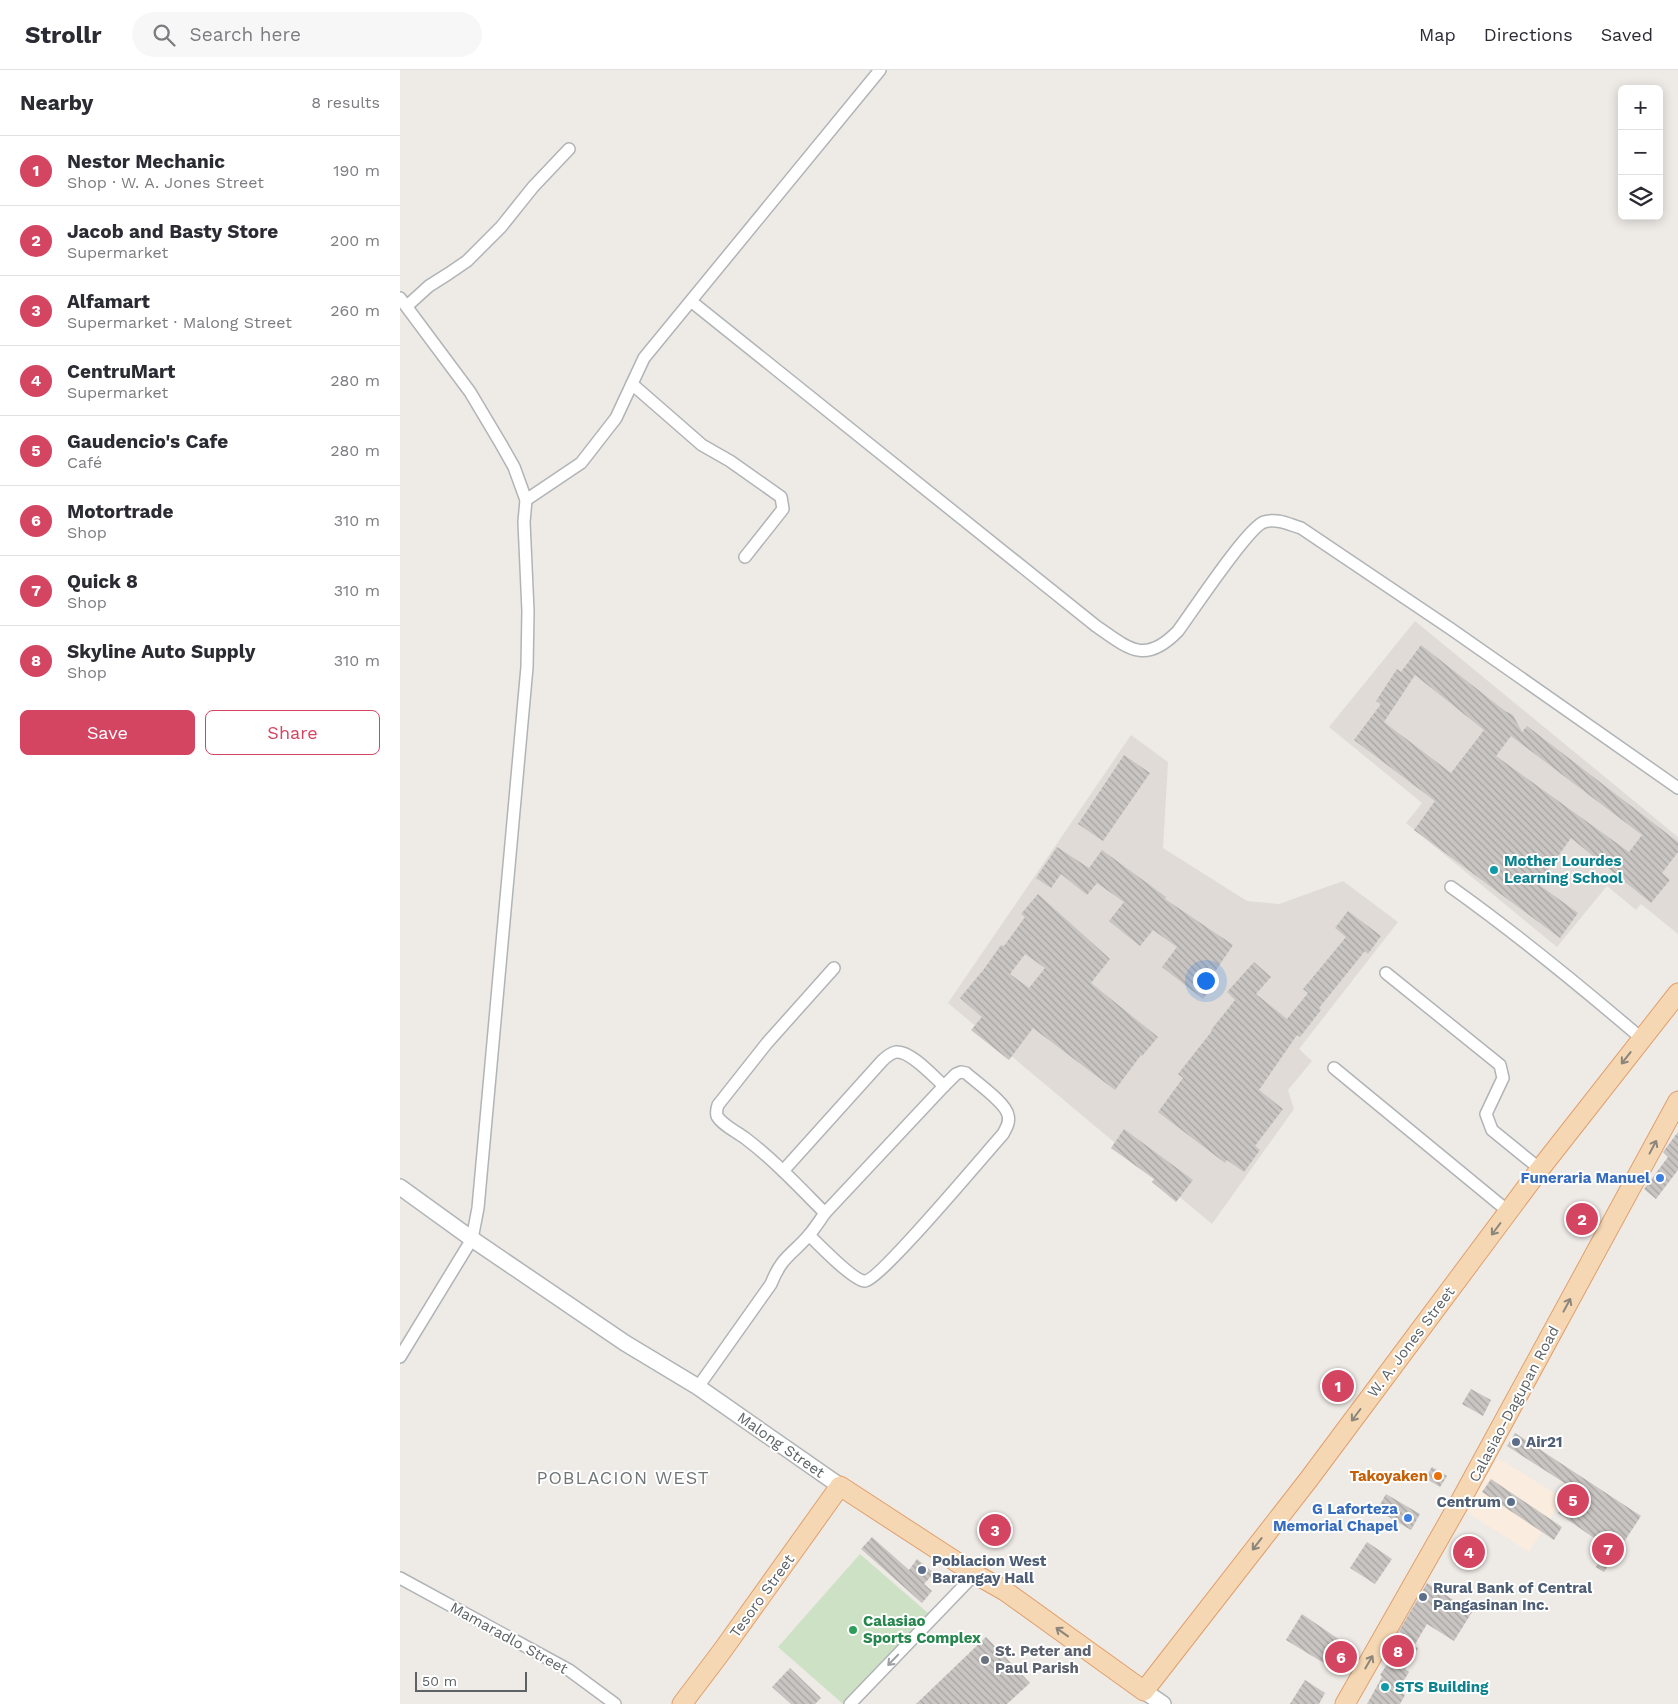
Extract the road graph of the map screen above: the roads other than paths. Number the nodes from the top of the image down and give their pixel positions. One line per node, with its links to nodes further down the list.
1 (880, 70): 4 (street)
2 (569, 149): 3 (street)
3 (404, 302): 6 (street)
4 (692, 302): 5 (street); 8 (street)
5 (632, 384): 6 (street); 7 (street)
6 (526, 500): 23 (street)
7 (745, 557)
8 (1678, 788)
9 (1450, 886): 13 (street)
10 (834, 968): 18 (street)
11 (1386, 973): 17 (street)
12 (1678, 993): 13 (main road, W. A. Jones Street)
13 (1641, 1038): 17 (main road, W. A. Jones Street, one-way to 17)
14 (1334, 1068): 21 (street)
15 (944, 1086): 18 (street); 20 (street); 22 (street)
16 (1678, 1101): 34 (main road, Calasiao-Dagupan Road, one-way to 16)
17 (1540, 1169): 21 (main road, W. A. Jones Street)
18 (783, 1170): 20 (street)
19 (400, 1187): 23 (street, Malong Street)
20 (825, 1212): 22 (street)
21 (1509, 1212): 29 (main road, W. A. Jones Street, one-way to 29)
22 (809, 1235): 25 (street)
23 (472, 1239): 24 (street); 25 (street, Malong Street)
24 (400, 1357)
25 (698, 1388): 26 (street, Malong Street)
26 (840, 1486): 27 (main road, Malong Street); 31 (main road, Tesoro Street)
27 (975, 1574): 29 (main road, Malong Street, one-way to 27); 32 (street, one-way to 32)
28 (400, 1578): 30 (street, Mamaradlo Street)
29 (1144, 1691): 33 (street, Malong Street)
30 (615, 1704)
31 (682, 1704)
32 (850, 1704)
33 (1162, 1704)
34 (1345, 1704)

